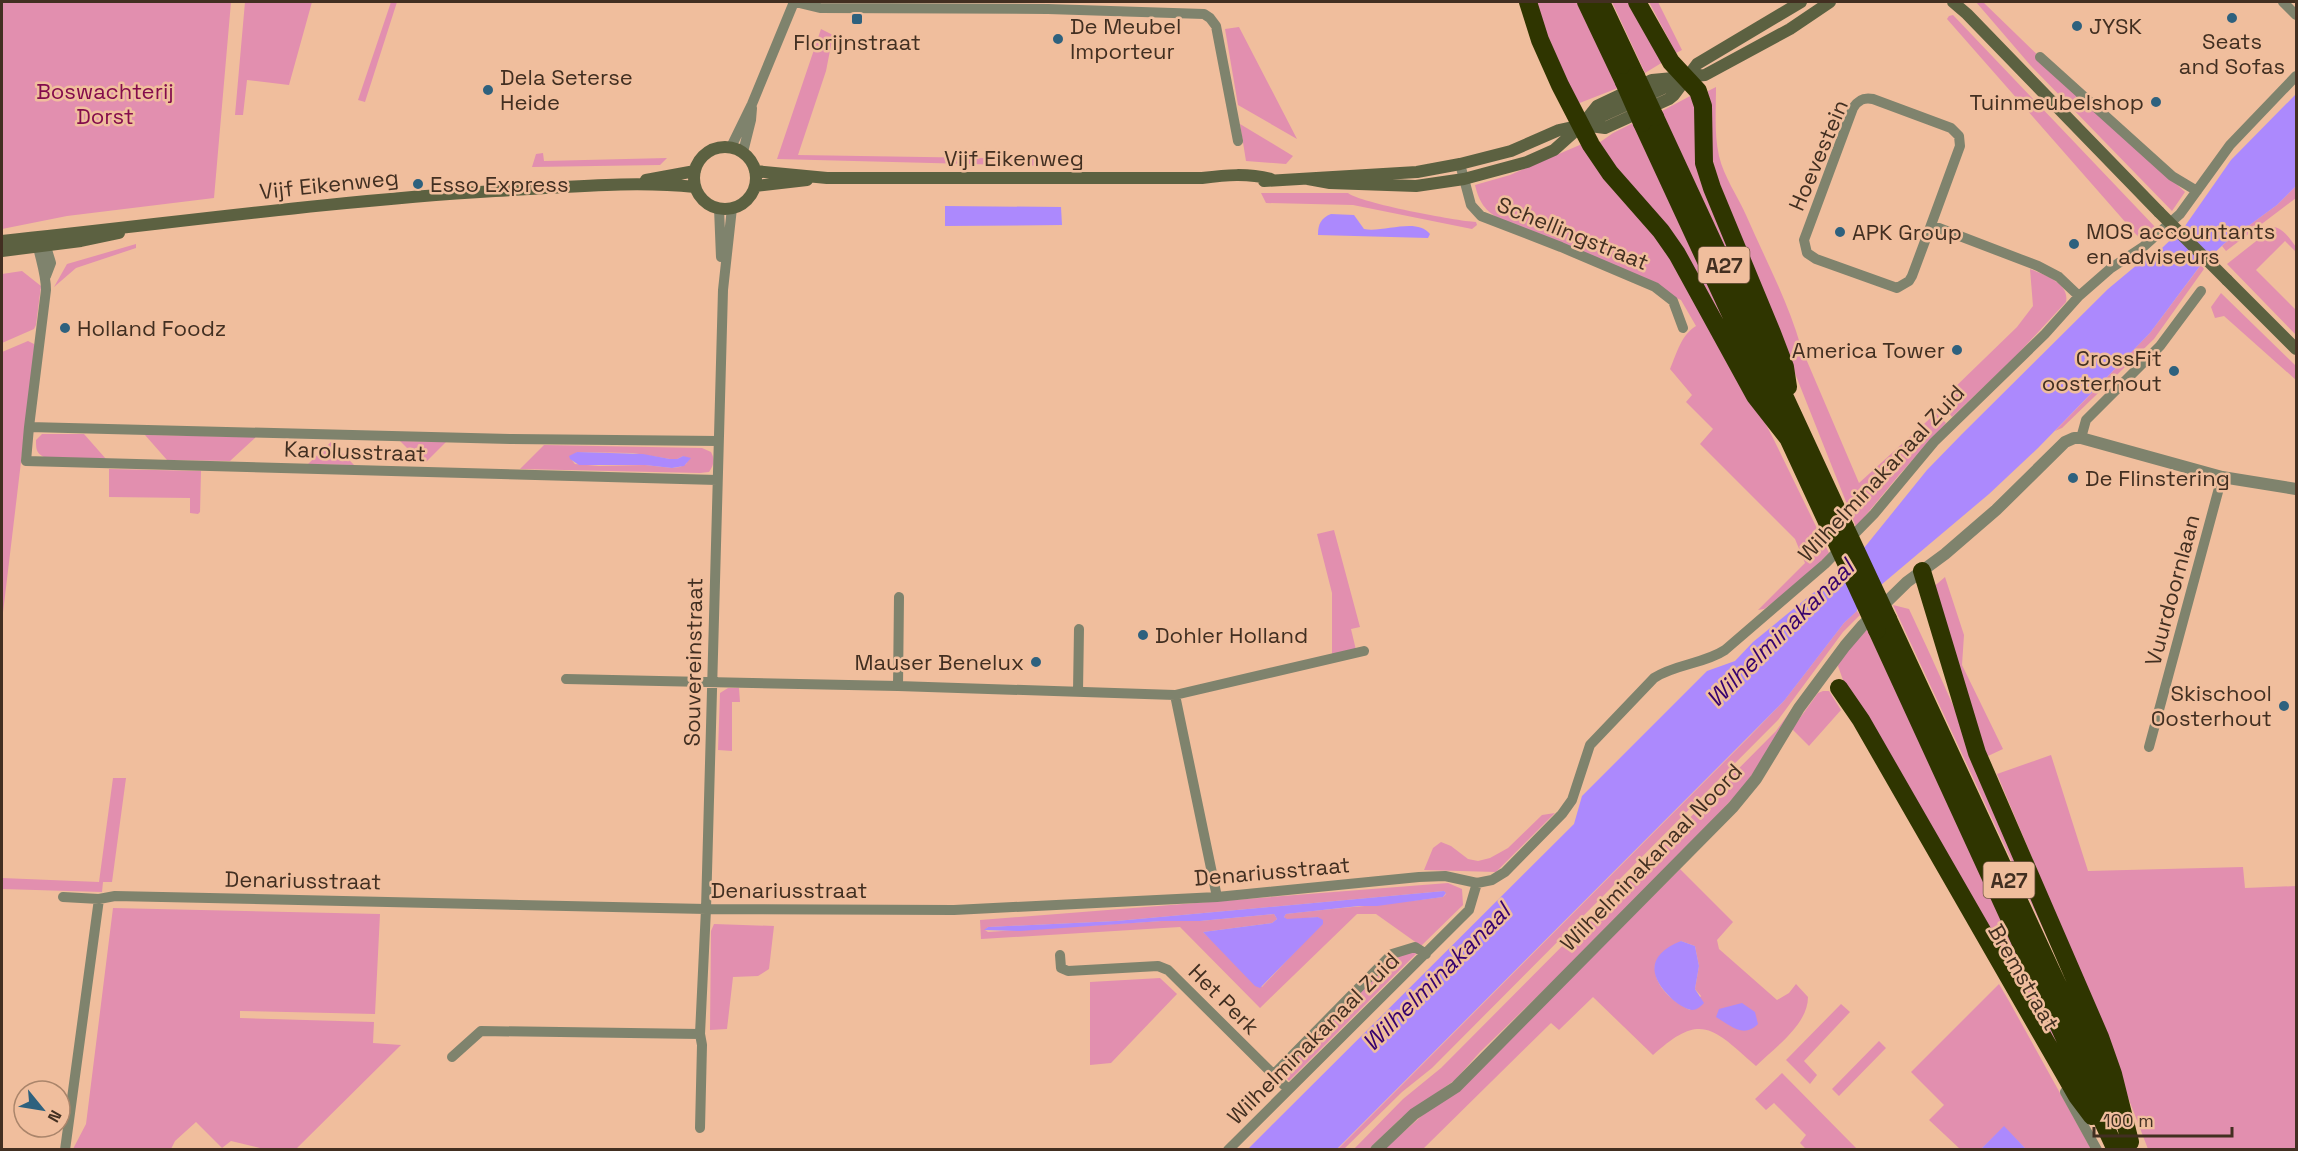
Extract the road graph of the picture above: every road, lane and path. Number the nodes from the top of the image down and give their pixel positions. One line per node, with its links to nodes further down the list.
1 (795, 2): 11 (street); 21 (street)
2 (1528, 2): 19 (highway, A27)
3 (1586, 2): 17 (highway, A27)
4 (1601, 2): 17 (highway, A27)
5 (1637, 2): 16 (highway, A27)
6 (1801, 2): 16 (main road)
7 (1830, 2): 16 (main road)
8 (1953, 2): 12 (main road)
9 (1961, 2): 12 (main road)
10 (2283, 2): 13 (street)
11 (1048, 5): 20 (street)
12 (1967, 14): 40 (main road, bridge)
13 (2296, 15)
14 (2040, 57): 31 (street)
15 (2296, 76): 31 (street, Wilhelminakanaal Zuid)
16 (1686, 78): 19 (main road); 19 (main road); 41 (highway, A27)
17 (1630, 79): 18 (highway, A27, bridge)
18 (1649, 120): 41 (highway, A27); 45 (highway, A27)
19 (1582, 125): 22 (main road, Vijf Eikenweg); 27 (main road, Vijf Eikenweg); 45 (highway, A27)
20 (1238, 141)
21 (737, 150): 23 (main road); 24 (main road)
22 (1460, 164): 26 (main road, Vijf Eikenweg); 27 (street, Schellingstraat)
23 (694, 171): 28 (main road, Vijf Eikenweg); 30 (main road)
24 (755, 171): 25 (main road, Vijf Eikenweg); 29 (main road)
25 (827, 178): 26 (main road, Vijf Eikenweg); 29 (main road, Vijf Eikenweg)
26 (1308, 179): 27 (main road, Vijf Eikenweg)
27 (1464, 179): 39 (street, Schellingstraat)
28 (631, 183): 30 (main road, Vijf Eikenweg); 35 (main road, Vijf Eikenweg)
29 (755, 186): 32 (main road)
30 (695, 187): 32 (main road)
31 (2197, 191): 38 (street, Wilhelminakanaal Zuid)
32 (725, 208): 44 (street, Souvereinstraat)
33 (1931, 225): 33 (street, Hoevestein); 38 (street)
34 (2, 241): 35 (main road, Vijf Eikenweg)
35 (42, 242): 36 (main road, Vijf Eikenweg); 42 (street, Karolusstraat)
36 (2, 251)
37 (2201, 291): 43 (street)
38 (2079, 296): 62 (street, Wilhelminakanaal Zuid)
39 (1683, 328)
40 (2296, 349)
41 (1792, 412): 49 (highway, A27)
42 (29, 427): 44 (street, Karolusstraat); 47 (street, Karolusstraat)
43 (2081, 438): 46 (street); 50 (street, Wilhelminakanaal Noord)
44 (718, 441): 47 (street, Souvereinstraat)
45 (1791, 442): 49 (highway, A27)
46 (2222, 477): 48 (street); 61 (street, Vuurdoornlaan)
47 (717, 480): 56 (street, Souvereinstraat)
48 (2296, 489)
49 (1840, 532): 74 (highway, A27, bridge)
50 (1922, 571): 54 (street, Wilhelminakanaal Noord); 74 (highway, A27)
51 (899, 597): 57 (street)
52 (1079, 629): 59 (street)
53 (1364, 651): 60 (street)
54 (1822, 677): 58 (street); 77 (street, Wilhelminakanaal Noord)
55 (566, 679): 56 (street)
56 (712, 682): 57 (street); 66 (street, Souvereinstraat)
57 (898, 686): 59 (street)
58 (1839, 688): 74 (highway, A27)
59 (1078, 691): 60 (street)
60 (1175, 695): 64 (street)
61 (2149, 747)
62 (1477, 883): 64 (street, Denariusstraat); 67 (street, Wilhelminakanaal Zuid)
63 (63, 897): 65 (street, Denariusstraat)
64 (1217, 897): 66 (street, Denariusstraat)
65 (99, 899): 66 (street, Denariusstraat); 75 (street)
66 (706, 909): 69 (street, Souvereinstraat)
67 (1426, 954): 71 (street, Wilhelminakanaal Zuid); 72 (street, Wilhelminakanaal Zuid)
68 (1060, 955): 71 (street, Het Perk)
69 (700, 1034): 70 (street); 73 (street, Souvereinstraat)
70 (452, 1057)
71 (1273, 1076): 72 (street, Het Perk)
72 (1288, 1089): 76 (street, Wilhelminakanaal Zuid)
73 (700, 1128)
74 (2118, 1147)
75 (65, 1149)
76 (1228, 1149)
77 (1376, 1149)

